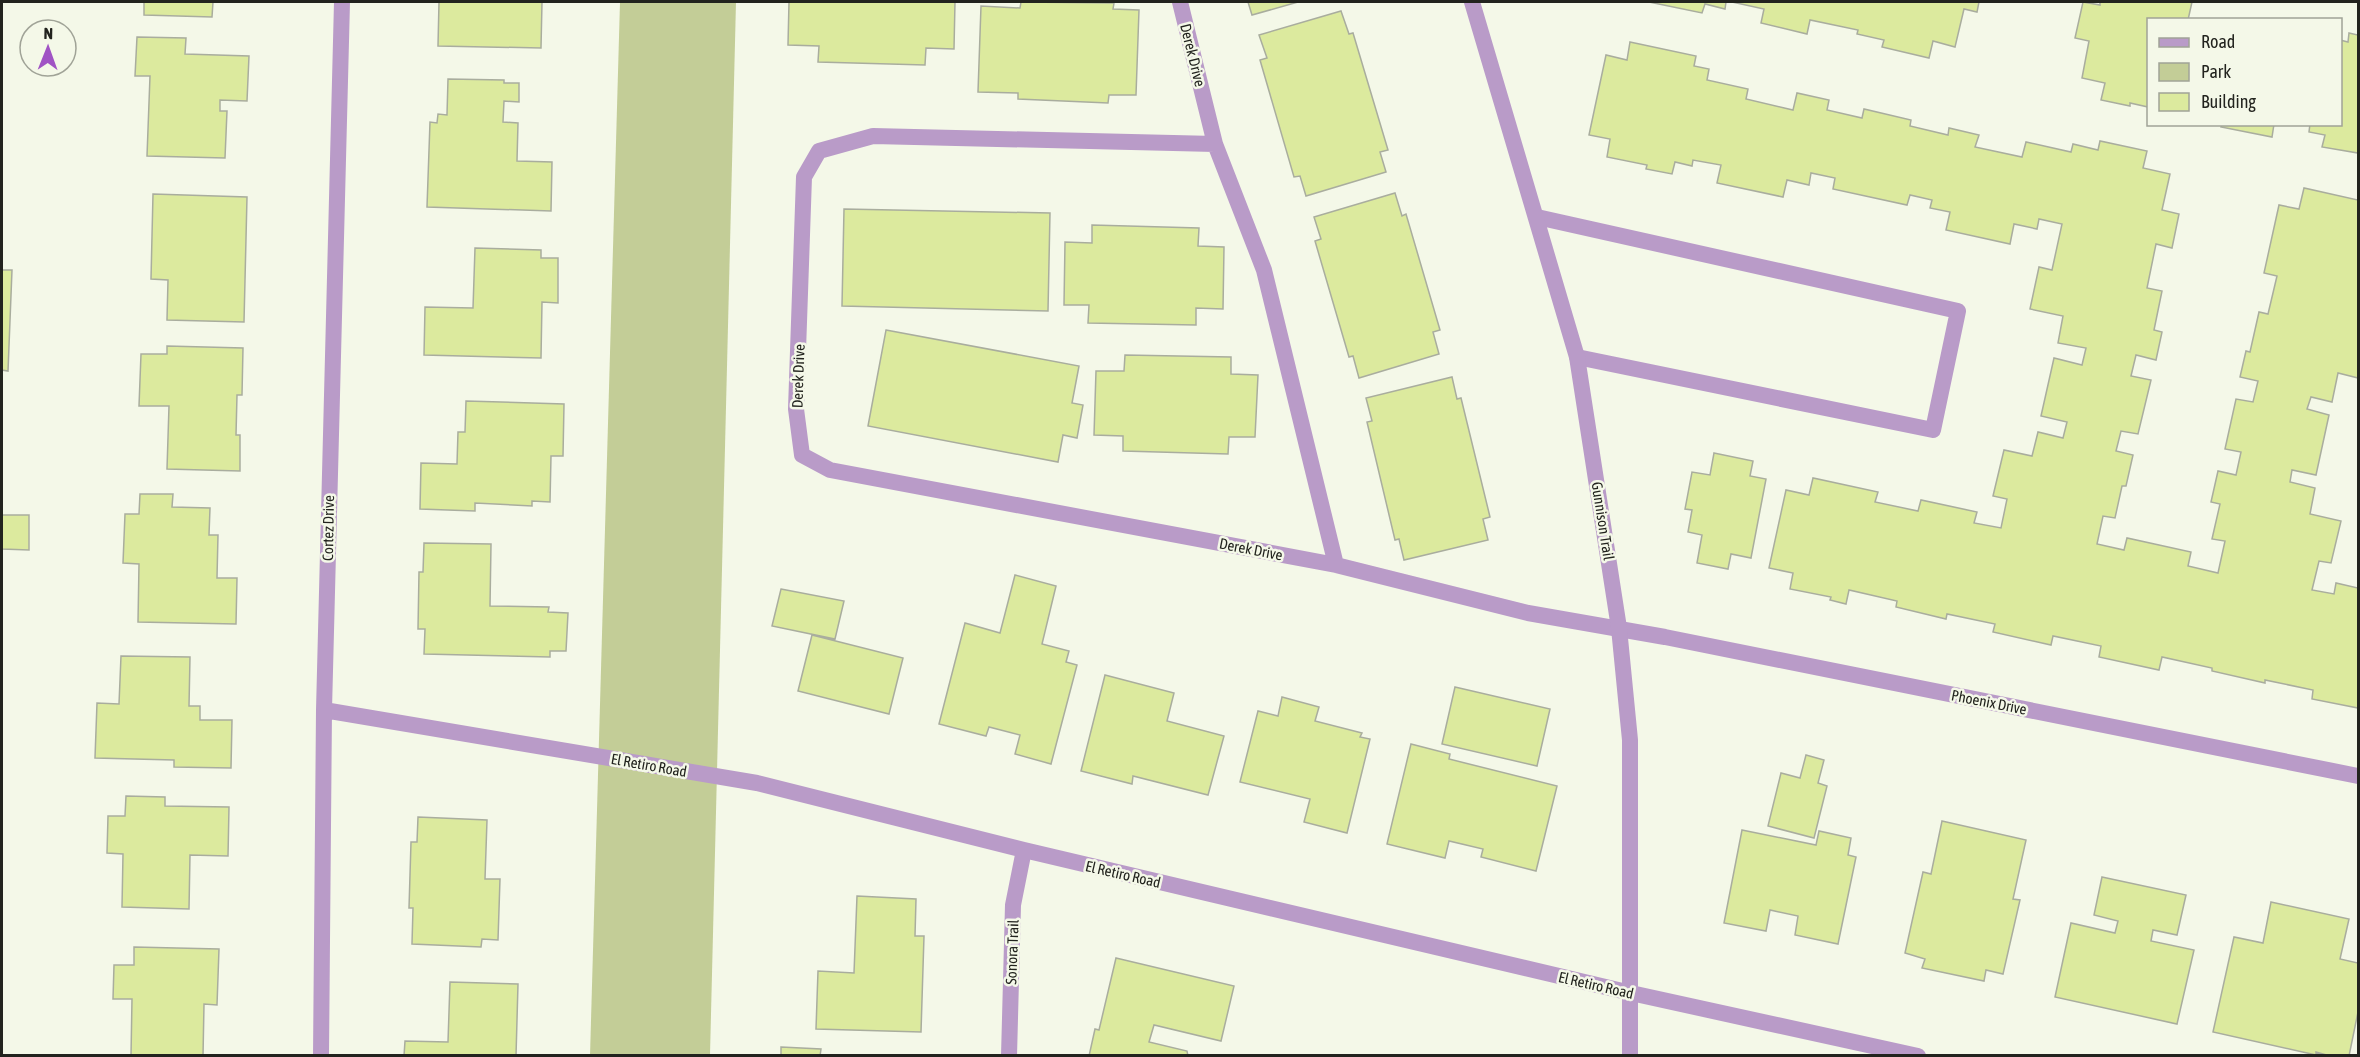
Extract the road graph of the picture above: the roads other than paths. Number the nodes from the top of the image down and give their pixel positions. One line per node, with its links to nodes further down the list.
1 (342, 2): 9 (street, Cortez Drive)
2 (1180, 2): 4 (street, Derek Drive)
3 (1472, 2): 5 (street, Gunnison Trail)
4 (1215, 144): 7 (street, Derek Drive); 7 (street, Derek Drive)
5 (1537, 217): 6 (street, Gunnison Trail); 6 (street)
6 (1577, 357): 8 (street, Gunnison Trail)
7 (1336, 565): 8 (street, Derek Drive)
8 (1619, 628): 10 (street, Phoenix Drive); 12 (street, Gunnison Trail)
9 (324, 711): 11 (street, El Retiro Road); 13 (street, Cortez Drive)
10 (2358, 776)
11 (1024, 850): 12 (street, El Retiro Road); 14 (street, Sonora Trail)
12 (1631, 993): 15 (street, Gunnison Trail); 16 (street, El Retiro Road)
13 (321, 1056)
14 (1009, 1056)
15 (1630, 1056)
16 (1918, 1056)

